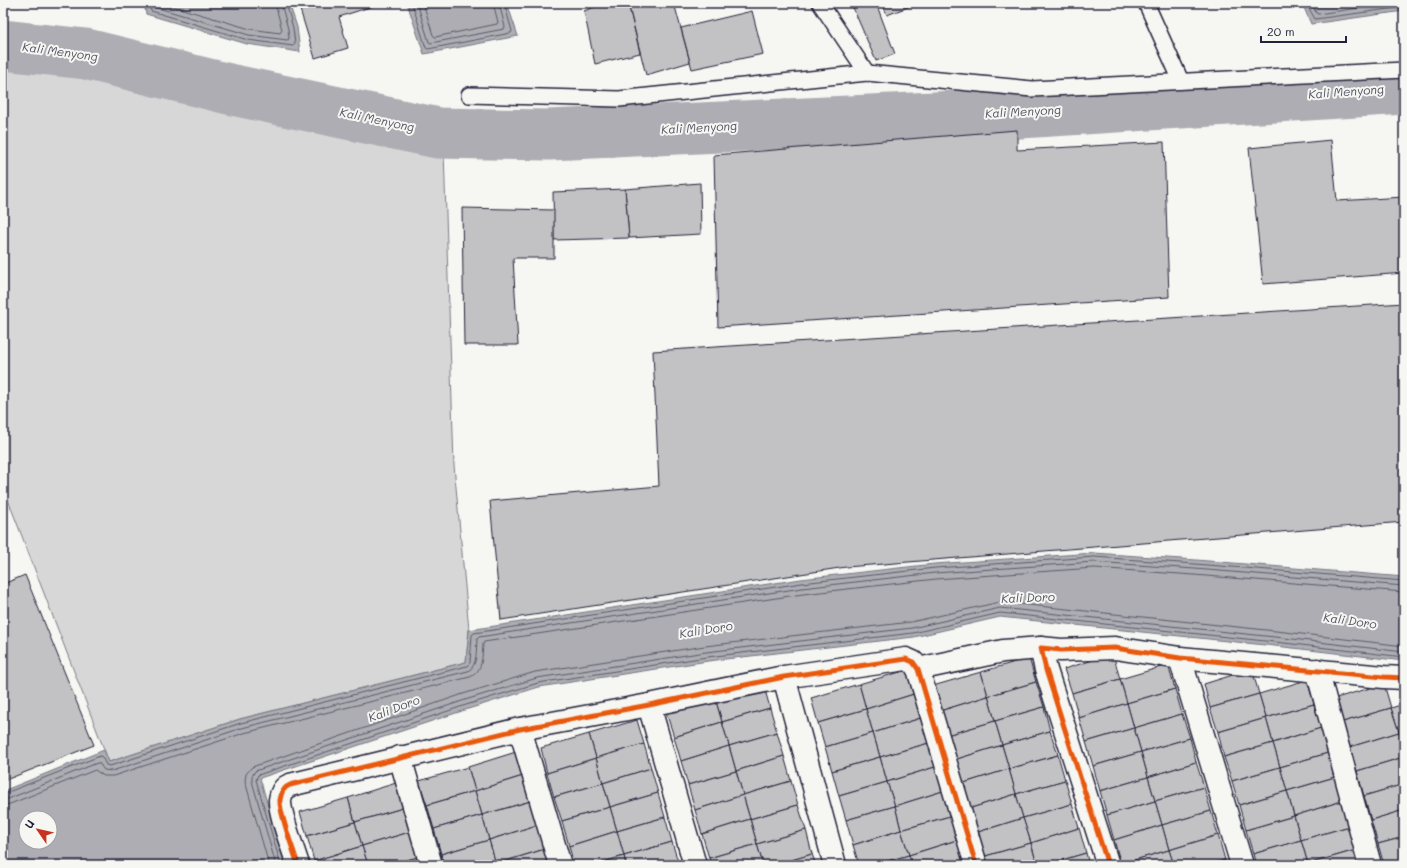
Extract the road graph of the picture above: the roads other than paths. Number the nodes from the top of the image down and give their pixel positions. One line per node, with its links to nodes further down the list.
1 (820, 3): 4 (lane)
2 (1146, 3): 5 (lane)
3 (1404, 70): 5 (lane)
4 (867, 73): 5 (lane); 6 (lane)
5 (1181, 81)
6 (469, 95)
7 (1041, 648): 8 (street); 9 (street); 22 (street)
8 (1180, 658): 10 (street); 23 (street)
9 (918, 669): 11 (street); 21 (street)
10 (1317, 670): 12 (street); 24 (street)
11 (784, 677): 13 (street); 20 (street)
12 (1404, 678)
13 (649, 705): 14 (street); 19 (street)
14 (520, 728): 15 (street); 18 (street)
15 (400, 758): 16 (street); 17 (street)
16 (298, 865)
17 (431, 865)
18 (560, 865)
19 (695, 865)
20 (835, 865)
21 (976, 865)
22 (1108, 865)
23 (1242, 865)
24 (1370, 865)

